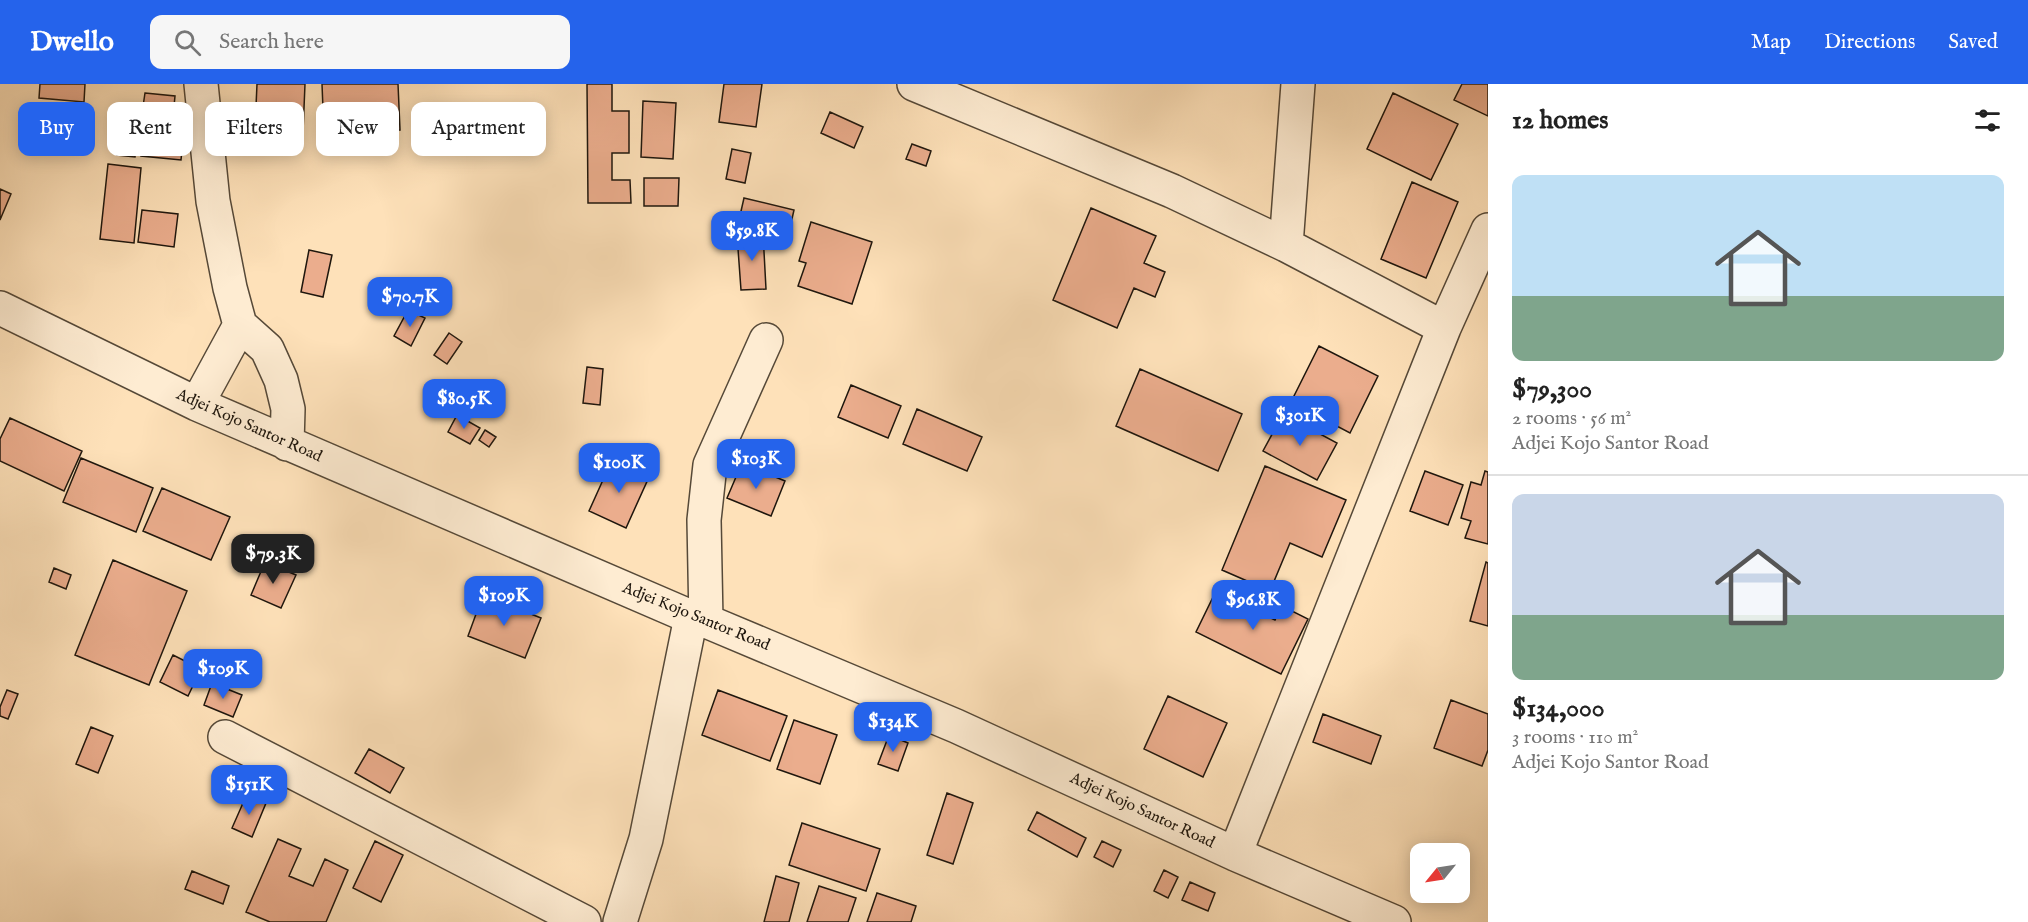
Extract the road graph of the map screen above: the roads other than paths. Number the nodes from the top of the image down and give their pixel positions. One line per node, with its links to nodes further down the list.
1 (201, 84): 8 (street)
2 (914, 84): 5 (street)
3 (1298, 84): 5 (street)
4 (1488, 230): 6 (street)
5 (1286, 245): 9 (street)
6 (1478, 279): 9 (street)
7 (0, 308): 11 (street, Adjei Kojo Santor Road)
8 (240, 325): 11 (street); 12 (street)
9 (1444, 328): 15 (street)
10 (766, 340): 13 (street)
11 (197, 404): 12 (street, Adjei Kojo Santor Road)
12 (287, 444): 13 (street, Adjei Kojo Santor Road)
13 (699, 619): 15 (street, Adjei Kojo Santor Road); 17 (street)
14 (225, 737): 16 (street)
15 (1234, 854): 18 (street, Adjei Kojo Santor Road)
16 (584, 922)
17 (620, 922)
18 (1394, 922)

